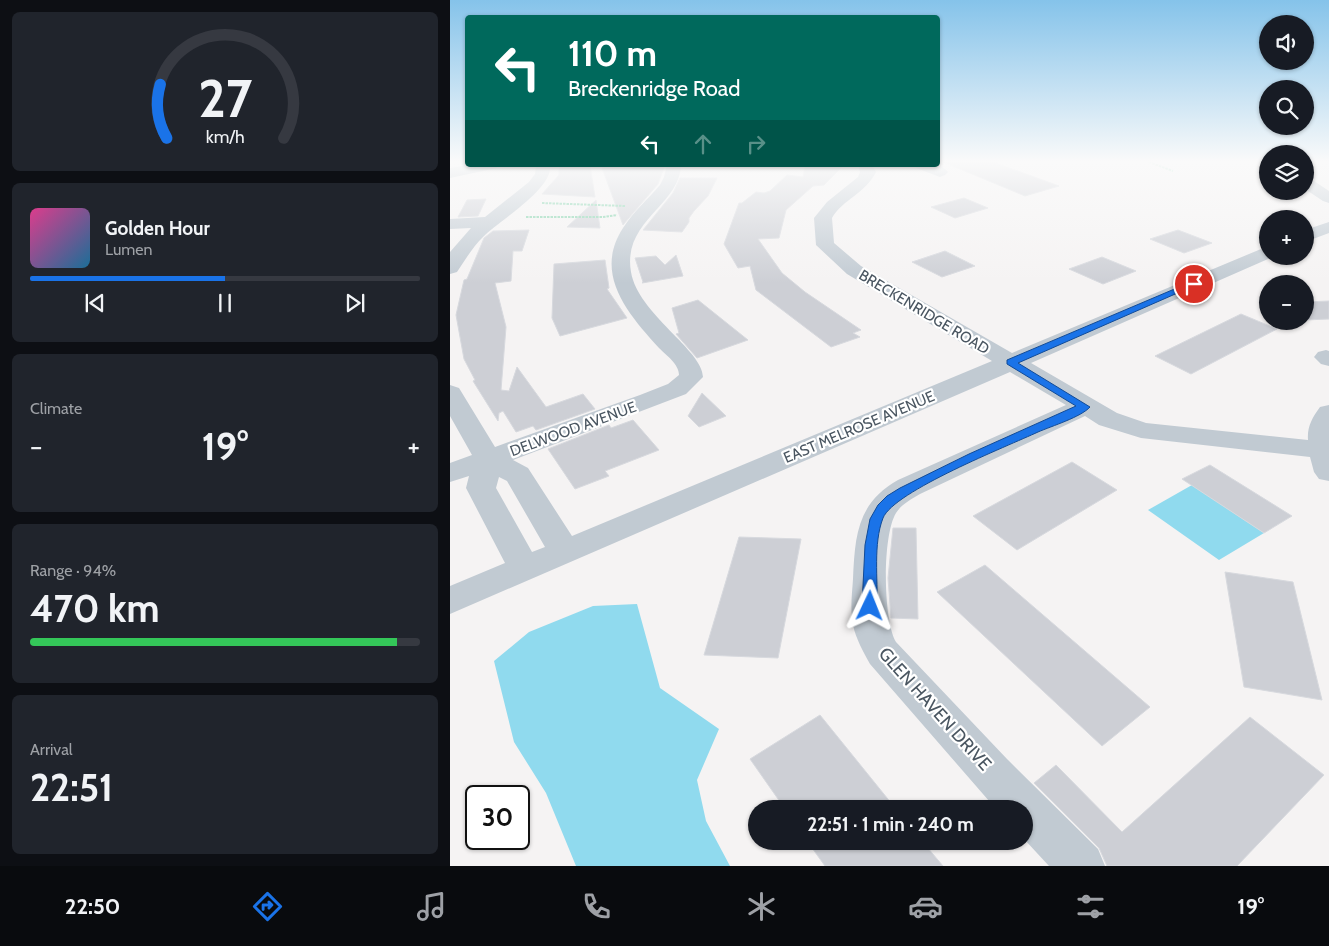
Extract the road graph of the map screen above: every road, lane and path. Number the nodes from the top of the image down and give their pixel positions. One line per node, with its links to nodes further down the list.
1 (514, 202): 7 (street)
2 (531, 202): 3 (path)
3 (650, 202)
4 (653, 202): 6 (street)
5 (836, 202): 13 (street, BRECKENRIDGE ROAD)
6 (637, 220): 7 (path); 17 (street, DELWOOD AVENUE)
7 (491, 221): 8 (street); 12 (street)
8 (450, 224)
9 (1329, 227): 10 (street)
10 (1314, 233)
11 (1259, 257): 13 (street, EAST MELROSE AVENUE)
12 (450, 268)
13 (1010, 362): 15 (street, BRECKENRIDGE ROAD); 20 (street, EAST MELROSE AVENUE)
14 (450, 393): 17 (street)
15 (1084, 407): 18 (street, BRECKENRIDGE ROAD); 23 (street, GLEN HAVEN DRIVE)
16 (1329, 413): 18 (street)
17 (488, 459): 19 (street, DELWOOD AVENUE); 20 (street); 21 (street)
18 (1326, 461)
19 (450, 473)
20 (565, 552): 21 (street, EAST MELROSE AVENUE)
21 (525, 569): 22 (street, EAST MELROSE AVENUE)
22 (450, 601)
23 (1081, 866)

